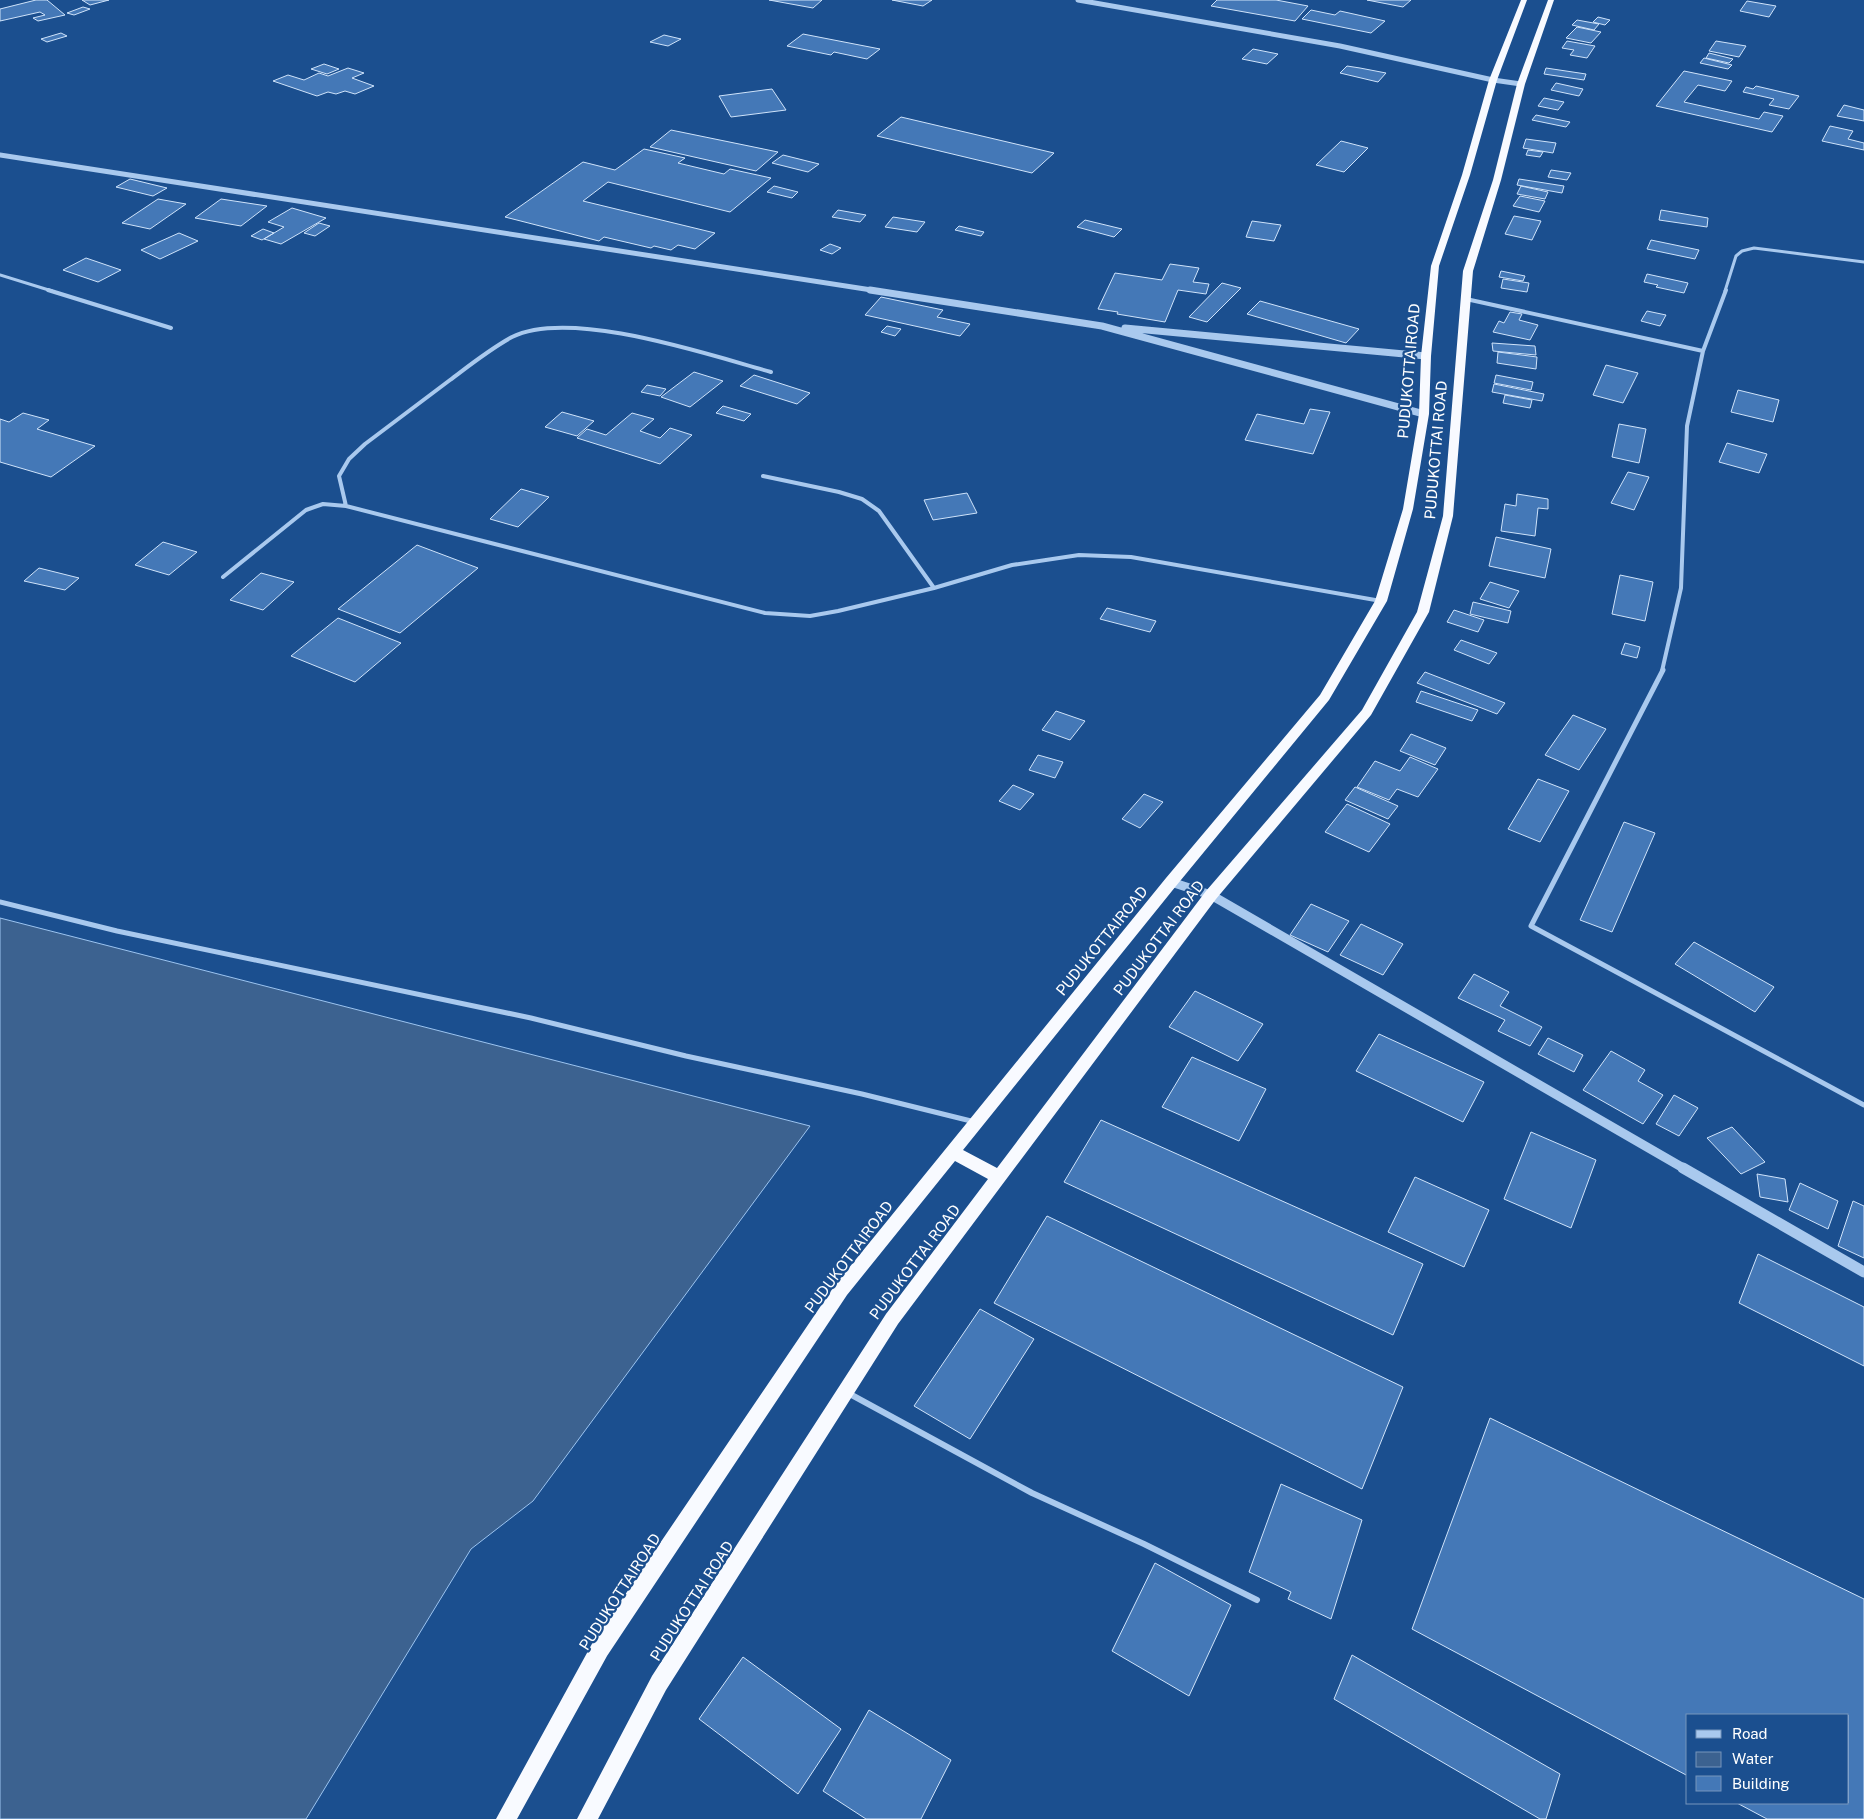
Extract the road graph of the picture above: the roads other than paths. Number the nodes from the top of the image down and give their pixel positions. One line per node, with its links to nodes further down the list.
1 (1078, 0): 4 (street)
2 (1524, 0): 4 (highway, PUDUKOTTAIROAD)
3 (1551, 0): 5 (highway, PUDUKOTTAI ROAD)
4 (1493, 80): 5 (street); 13 (highway, PUDUKOTTAIROAD)
5 (1521, 84): 9 (highway, PUDUKOTTAI ROAD)
6 (0, 155): 10 (street)
7 (1864, 262): 12 (street)
8 (0, 275): 11 (street)
9 (1465, 298): 12 (street); 22 (highway, PUDUKOTTAI ROAD)
10 (1102, 326): 13 (street); 15 (street)
11 (171, 328)
12 (1703, 351): 24 (street)
13 (1426, 356): 15 (highway, PUDUKOTTAIROAD)
14 (771, 372): 17 (street)
15 (1424, 414): 20 (highway, PUDUKOTTAIROAD)
16 (763, 476): 19 (street)
17 (346, 506): 18 (street); 19 (street)
18 (223, 577)
19 (934, 588): 20 (street)
20 (1382, 601): 21 (highway, PUDUKOTTAIROAD)
21 (1171, 882): 22 (street); 25 (highway, PUDUKOTTAIROAD)
22 (1211, 895): 27 (highway, PUDUKOTTAI ROAD); 28 (street)
23 (0, 902): 25 (street)
24 (1864, 1105)
25 (977, 1123): 26 (highway, PUDUKOTTAIROAD)
26 (953, 1152): 27 (highway); 31 (highway, PUDUKOTTAIROAD)
27 (999, 1177): 29 (highway, PUDUKOTTAI ROAD)
28 (1864, 1272)
29 (845, 1392): 30 (street); 32 (highway, PUDUKOTTAI ROAD)
30 (1257, 1600)
31 (506, 1819)
32 (587, 1819)

